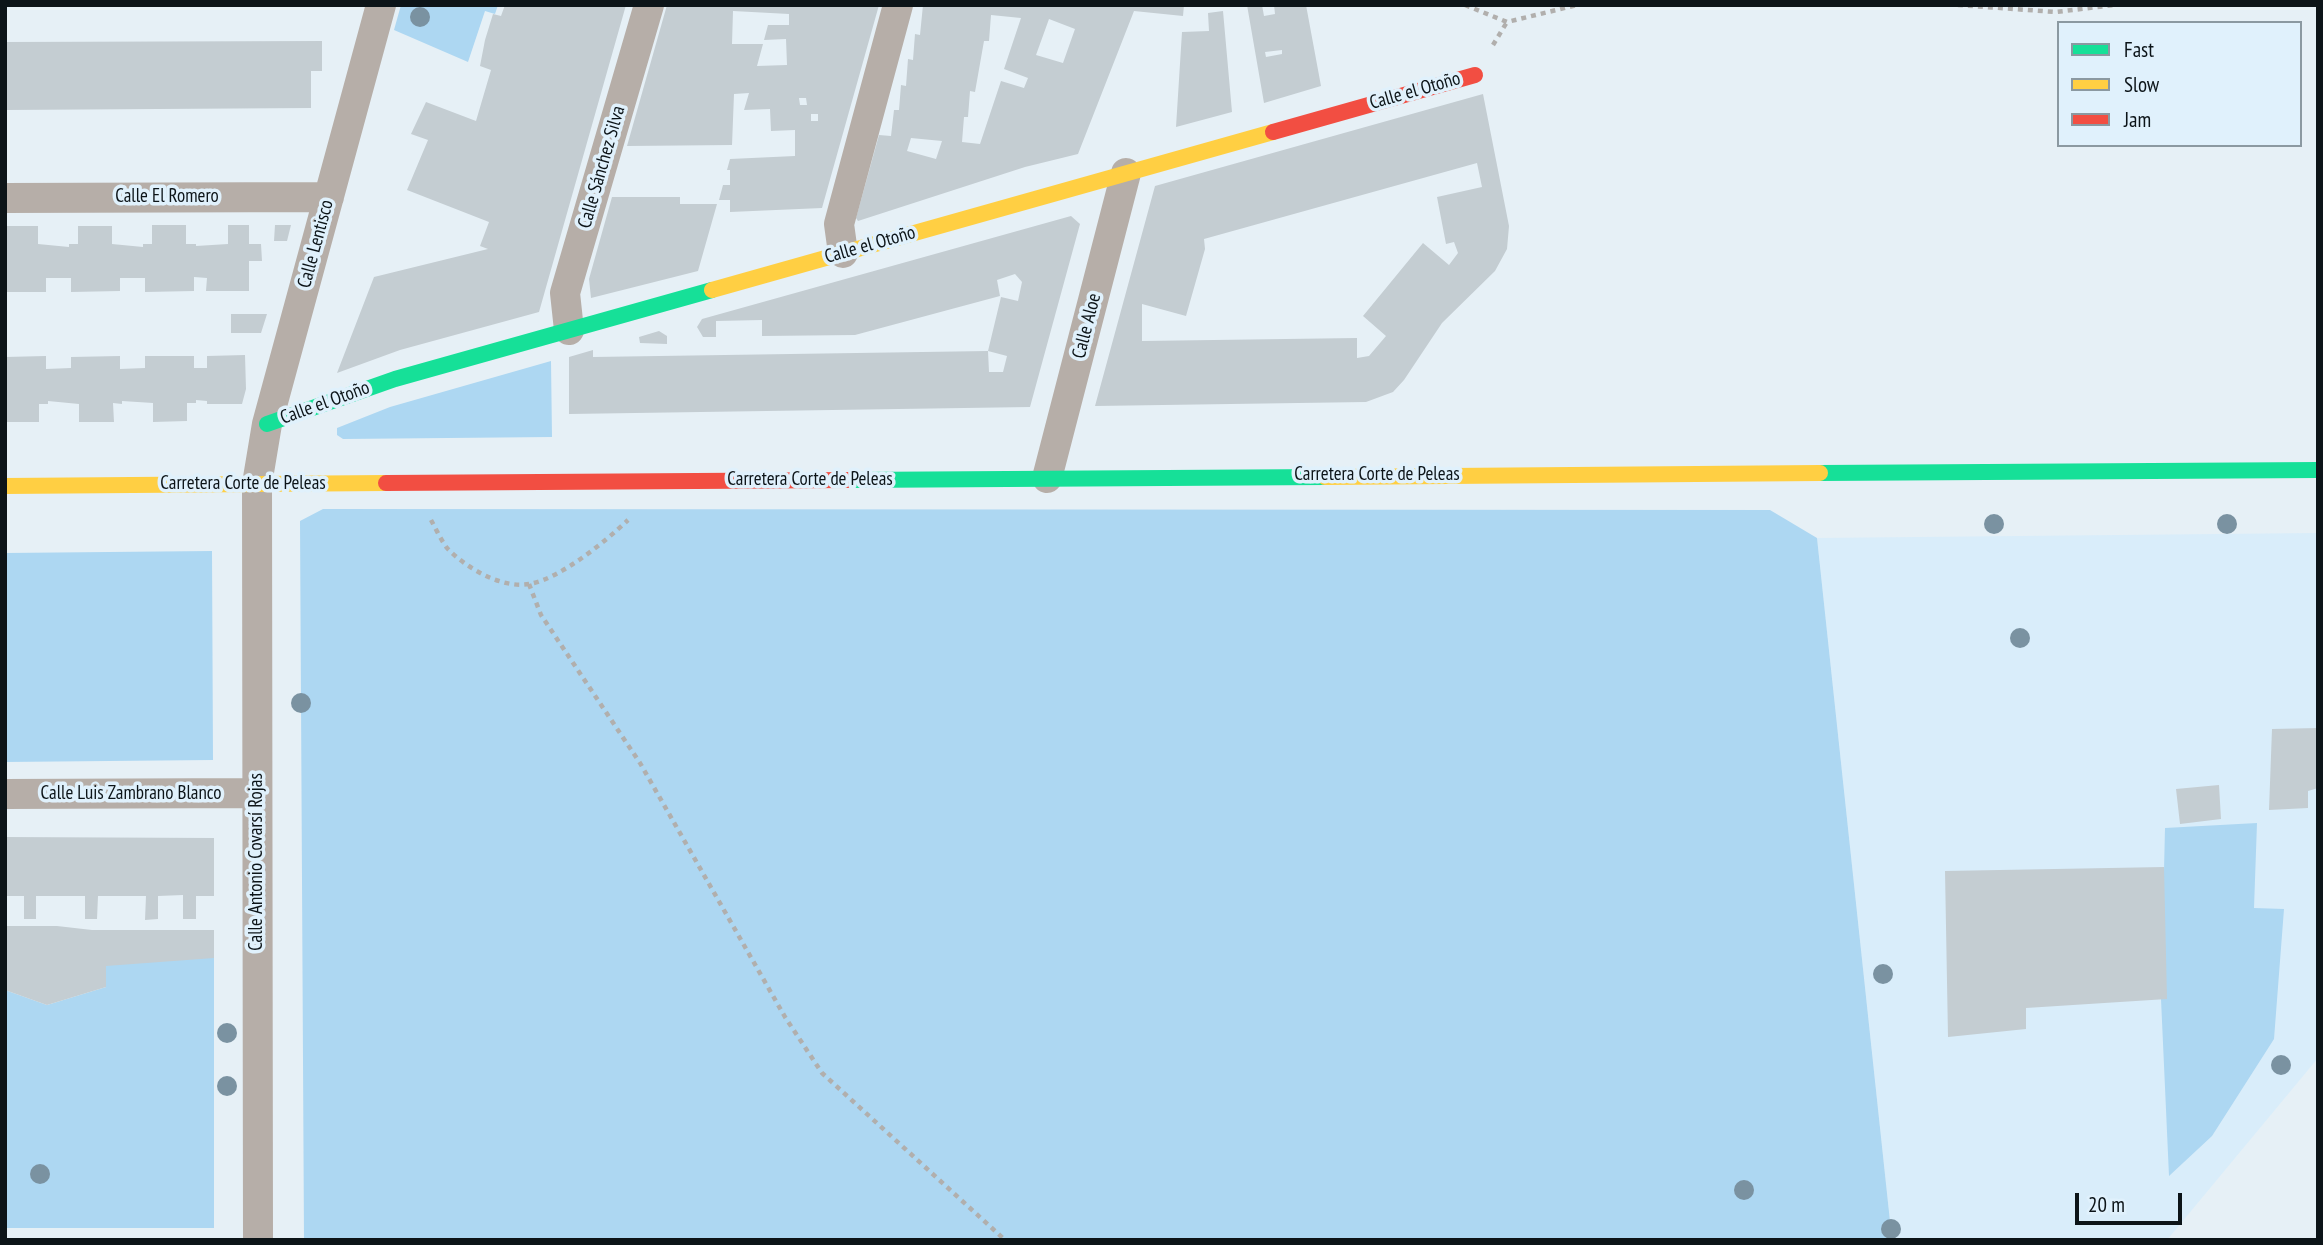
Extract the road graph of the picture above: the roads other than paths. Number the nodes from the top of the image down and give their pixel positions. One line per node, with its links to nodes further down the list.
1 (381, 5): 6 (street, Calle Lentisco)
2 (649, 5): 9 (street, Calle Sánchez Silva)
3 (898, 5): 8 (street)
4 (1475, 75): 5 (street, Calle el Otoño)
5 (1126, 173): 8 (street, Calle el Otoño); 12 (street, Calle Aloe)
6 (329, 197): 7 (street, Calle El Romero); 10 (street, Calle Lentisco)
7 (5, 198)
8 (843, 253): 9 (street, Calle el Otoño)
9 (569, 330): 10 (street, Calle el Otoño)
10 (267, 424): 13 (street, Calle Lentisco)
11 (2318, 470): 12 (street, Carretera Corte de Peleas)
12 (1047, 478): 13 (street, Carretera Corte de Peleas)
13 (257, 484): 14 (street, Carretera Corte de Peleas); 15 (street, Calle Antonio Covarsí Rojas)
14 (5, 486)
15 (257, 793): 16 (street, Calle Luis Zambrano Blanco); 17 (street, Calle Antonio Covarsí Rojas)
16 (5, 794)
17 (258, 1240)

